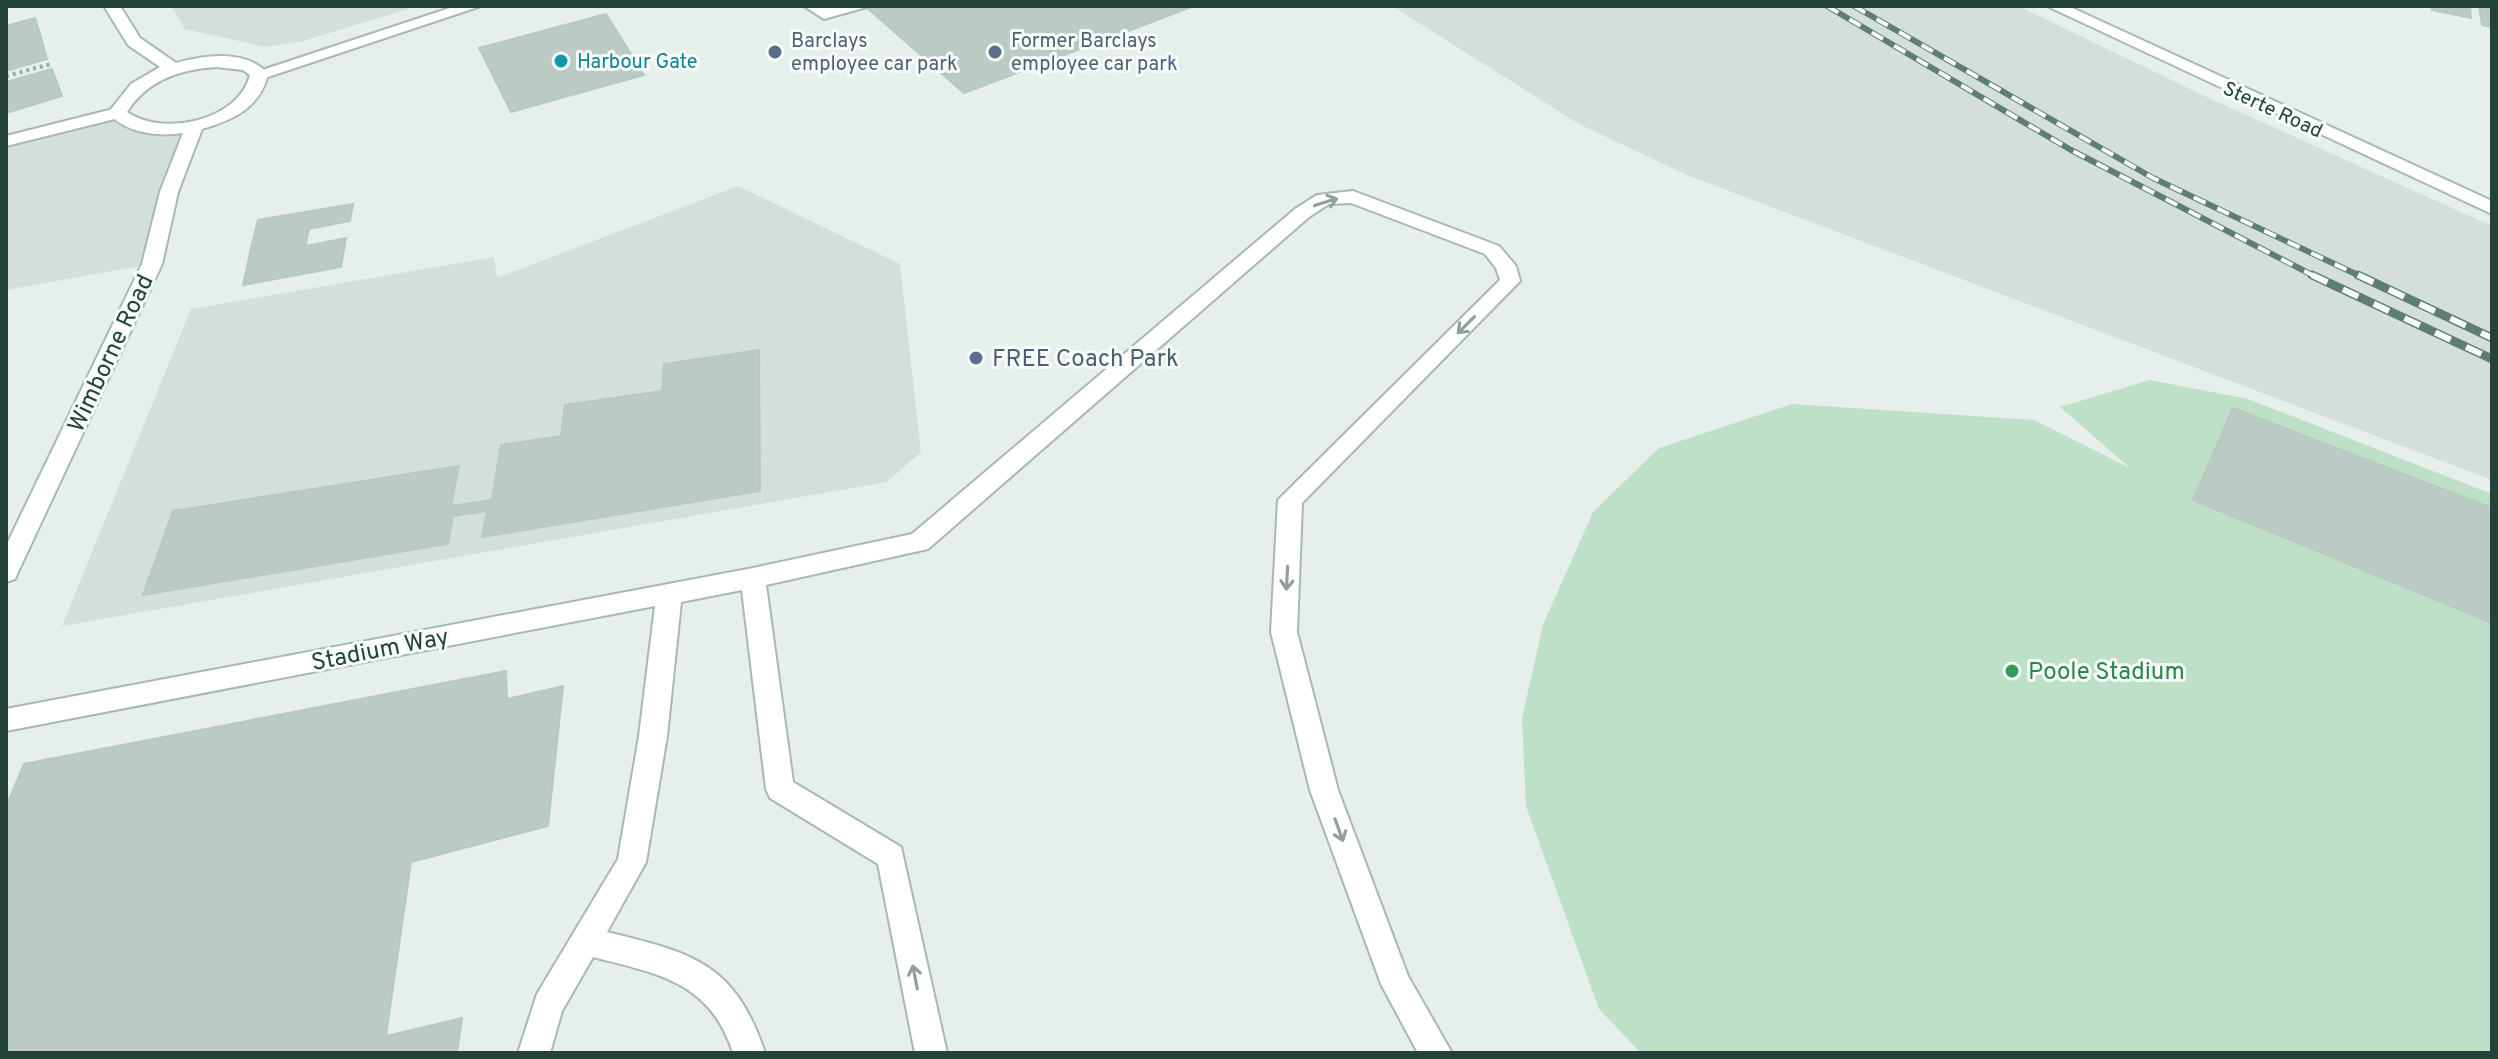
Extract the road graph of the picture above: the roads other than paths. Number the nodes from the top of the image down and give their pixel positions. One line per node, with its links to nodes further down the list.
1 (112, 6): 6 (main road)
2 (473, 6): 7 (main road)
3 (812, 6): 4 (main road)
4 (862, 6)
5 (2055, 6): 11 (main road, Sterte Road)
6 (174, 69): 7 (main road); 8 (main road)
7 (259, 74): 9 (main road)
8 (117, 113): 9 (main road); 10 (main road)
9 (194, 126): 12 (main road, Wimborne Road)
10 (6, 141)
11 (2492, 208)
12 (6, 572)
13 (753, 578): 14 (main road, Stadium Way); 19 (main road, one-way to 13); 20 (main road, Stadium Way, one-way to 20)
14 (669, 594): 15 (main road, Stadium Way); 16 (main road)
15 (6, 720)
16 (585, 941): 17 (main road); 18 (main road)
17 (534, 1053)
18 (749, 1053)
19 (931, 1053)
20 (1436, 1053)

